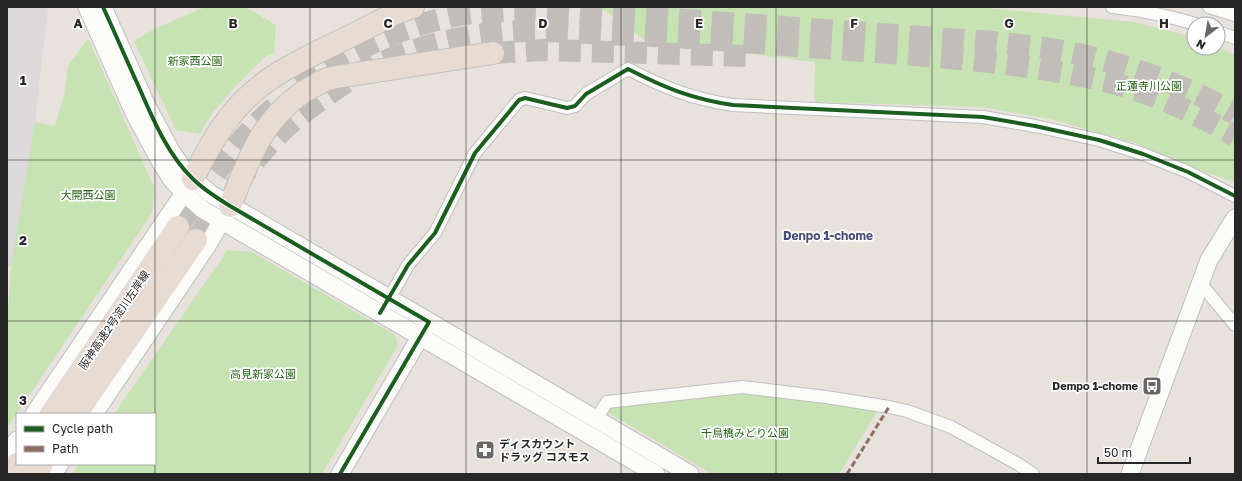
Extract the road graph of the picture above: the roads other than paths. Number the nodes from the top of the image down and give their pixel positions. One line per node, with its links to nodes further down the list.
1 (87, 7): 9 (street)
2 (103, 7): 9 (street)
3 (413, 7): 9 (highway)
4 (1112, 7): 7 (street)
5 (1209, 7): 6 (street)
6 (1235, 15)
7 (1186, 21)
8 (493, 53): 11 (highway)
9 (189, 187): 11 (street); 21 (street)
10 (1235, 196): 16 (street)
11 (226, 214): 16 (street); 17 (street); 24 (street)
12 (1235, 218): 15 (street)
13 (178, 227): 22 (highway, 阪神高速2号淀川左岸線)
14 (196, 240): 23 (highway, 阪神高速2号淀川左岸線)
15 (1200, 283): 19 (street); 38 (street)
16 (389, 298): 17 (street); 18 (street)
17 (380, 313): 20 (street)
18 (429, 322): 20 (street); 25 (street)
19 (1235, 325)
20 (420, 337): 34 (street); 35 (street)
21 (35, 413)
22 (52, 413)
23 (77, 413)
24 (95, 413)
25 (596, 419): 36 (street); 37 (street)
26 (16, 441): 27 (street)
27 (7, 454)
28 (16, 465): 31 (highway)
29 (41, 465): 32 (highway)
30 (59, 465): 33 (street)
31 (10, 474)
32 (35, 474)
33 (53, 474)
34 (340, 474)
35 (656, 474)
36 (690, 474)
37 (1033, 474)
38 (1130, 474)

